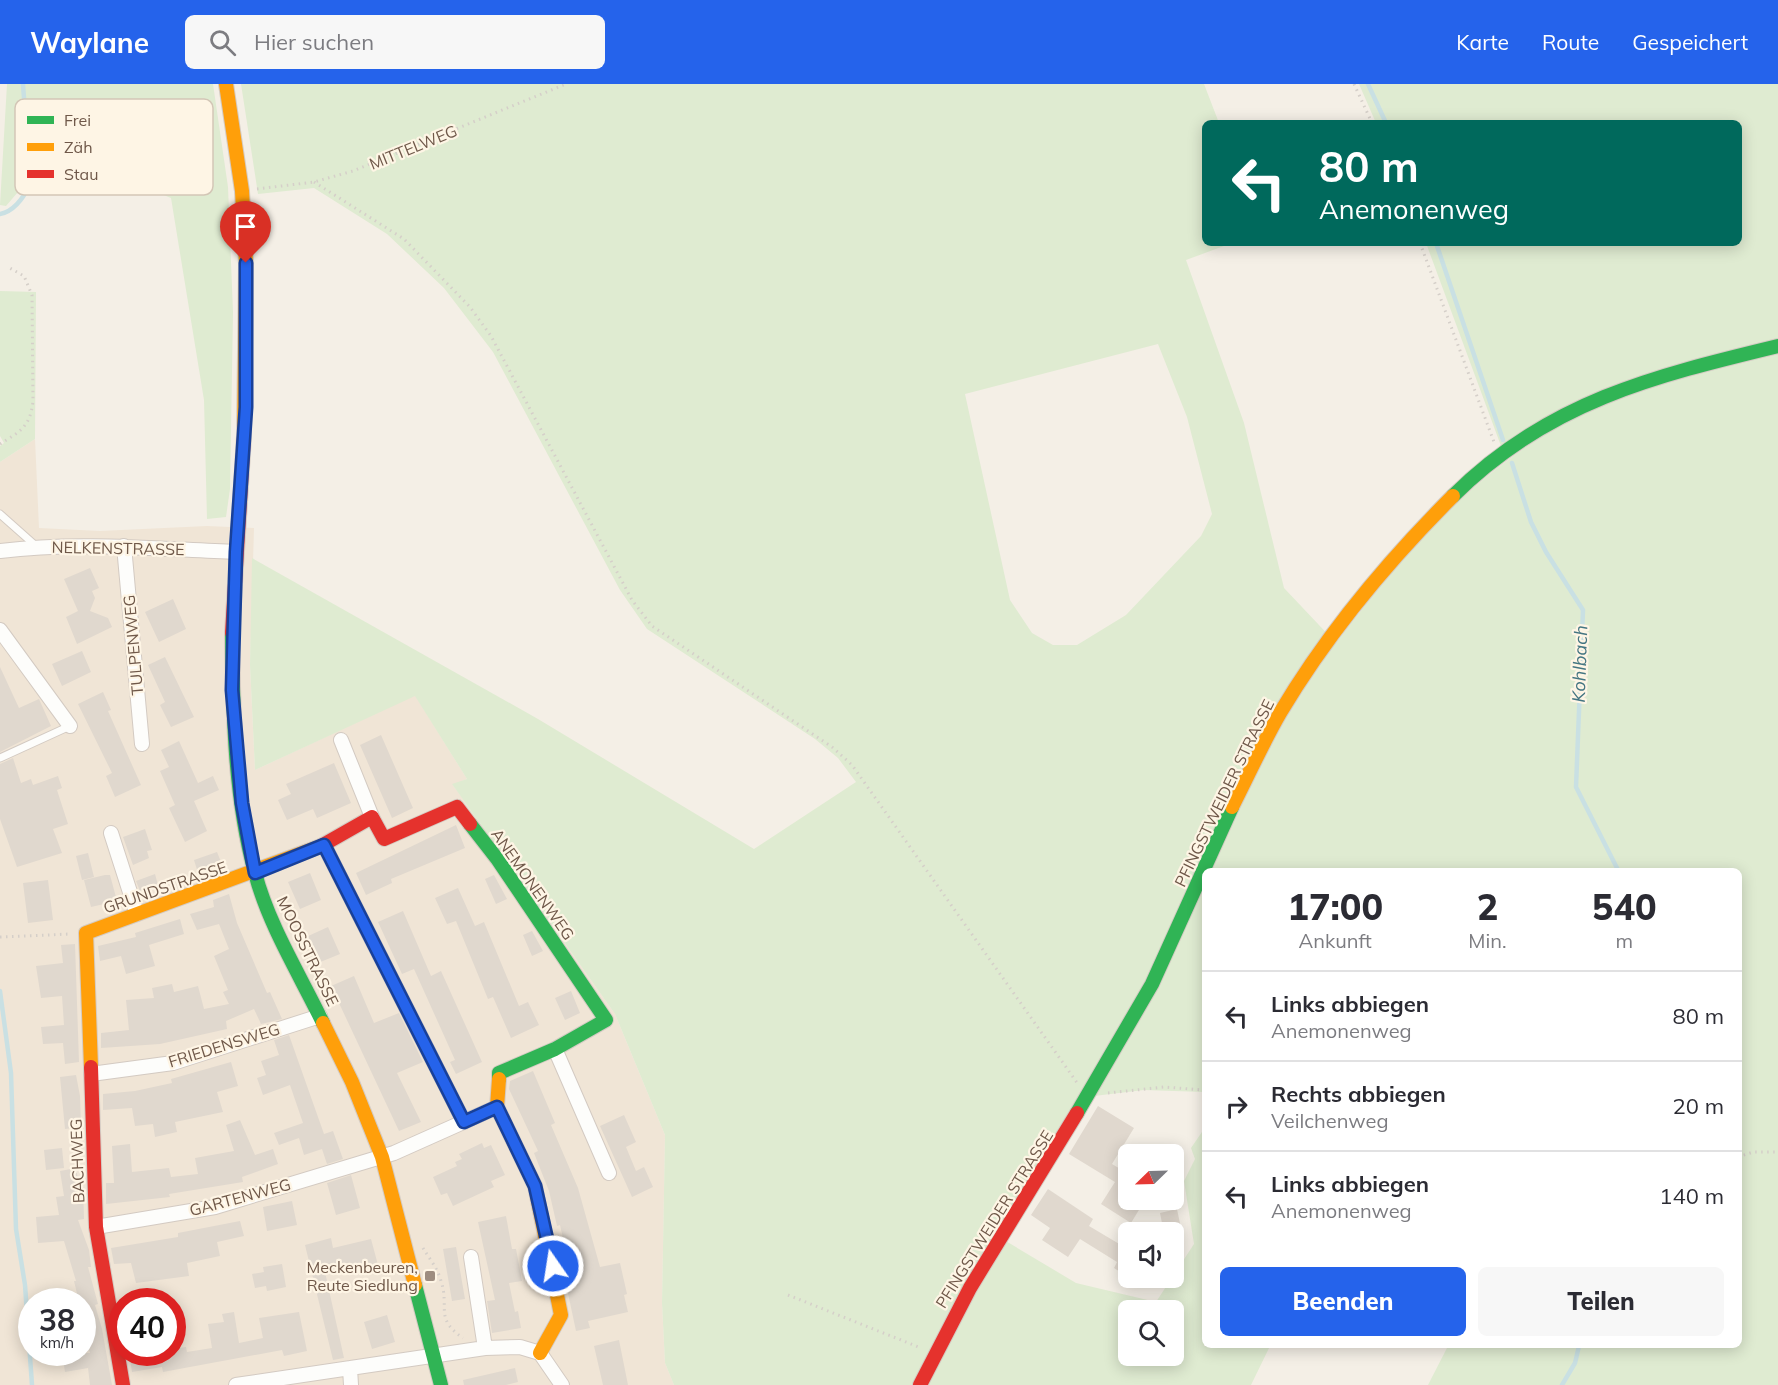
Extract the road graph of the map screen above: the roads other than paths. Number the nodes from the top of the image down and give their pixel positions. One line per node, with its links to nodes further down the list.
1 (226, 84): 7 (street, MOOSSTRASSE)
2 (1778, 346): 16 (street, PFINGSTWEIDER STRASSE)
3 (0, 513): 4 (lane)
4 (36, 546): 5 (street, NELKENSTRASSE); 6 (street, NELKENSTRASSE)
5 (124, 546): 7 (street, NELKENSTRASSE); 11 (street, TULPENWEG)
6 (0, 551)
7 (236, 552): 18 (street, MOOSSTRASSE)
8 (0, 630): 9 (street)
9 (70, 726): 12 (lane)
10 (341, 740): 13 (street, ANEMONENWEG)
11 (142, 744)
12 (0, 758)
13 (372, 817): 15 (street); 22 (street, ANEMONENWEG)
14 (111, 833): 19 (street)
15 (324, 845): 18 (street); 25 (street)
16 (1204, 868)
17 (1202, 872): 39 (street, PFINGSTWEIDER STRASSE)
18 (255, 873): 19 (street, GRUNDSTRASSE); 21 (street, MOOSSTRASSE)
19 (137, 914): 20 (street, GRUNDSTRASSE)
20 (86, 933): 23 (street, BACHWEG)
21 (320, 1016): 23 (street, FRIEDENSWEG); 26 (street, MOOSSTRASSE)
22 (555, 1049): 24 (street, ANEMONENWEG); 27 (street)
23 (91, 1074): 28 (street, BACHWEG)
24 (497, 1107): 25 (street); 31 (street, ANEMONENWEG)
25 (464, 1122): 26 (street)
26 (382, 1157): 28 (street, GARTENWEG); 32 (street, MOOSSTRASSE)
27 (609, 1173)
28 (96, 1227): 34 (street, BACHWEG)
29 (471, 1257): 30 (street)
30 (485, 1348): 31 (street); 32 (street)
31 (540, 1353): 38 (street)
32 (434, 1357): 33 (street); 37 (street, MOOSSTRASSE)
33 (350, 1368): 35 (street); 36 (street)
34 (123, 1385)
35 (236, 1385)
36 (351, 1385)
37 (441, 1385)
38 (562, 1385)
39 (920, 1385)

